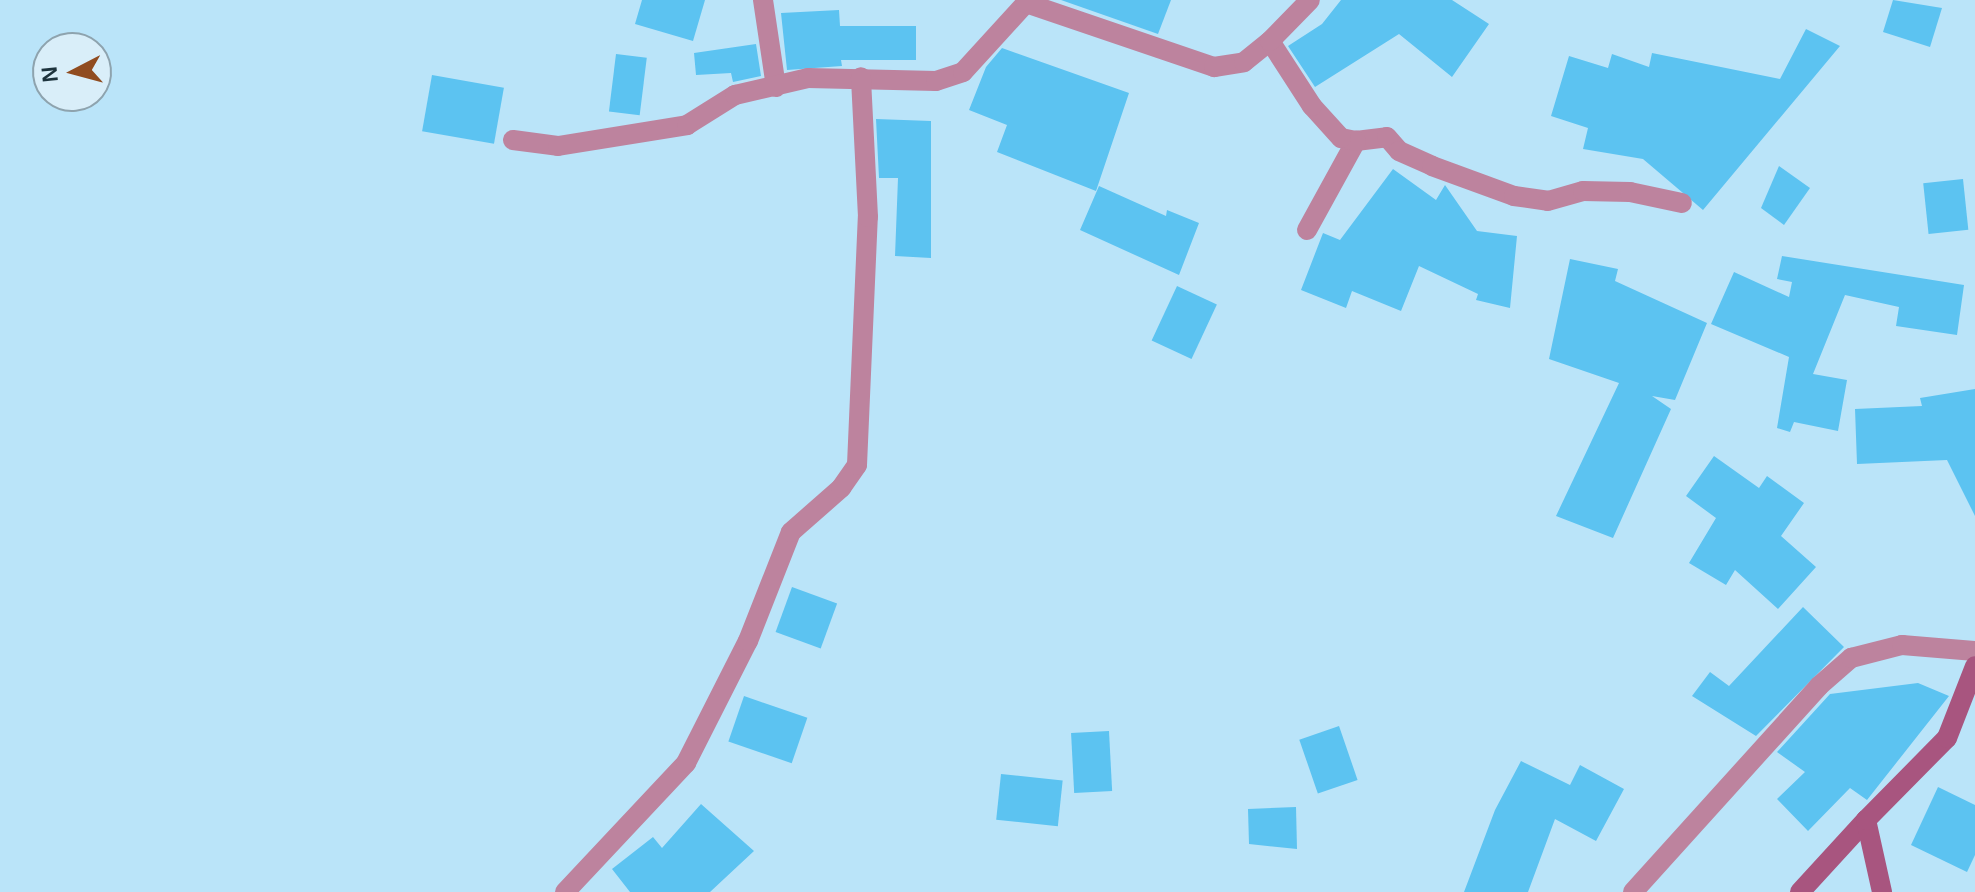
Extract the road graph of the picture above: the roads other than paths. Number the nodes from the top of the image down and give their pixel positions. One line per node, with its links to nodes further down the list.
1 (763, 0): 6 (street)
2 (1310, 0): 4 (street)
3 (1027, 2): 4 (street); 5 (street)
4 (1270, 41): 8 (street)
5 (861, 77): 6 (street); 14 (street)
6 (776, 87): 7 (street)
7 (513, 140)
8 (1356, 141): 9 (street); 10 (street)
9 (1682, 203)
10 (1307, 230)
11 (1975, 651): 15 (street)
12 (1975, 666): 13 (street)
13 (1866, 820): 16 (street); 17 (street)
14 (565, 892)
15 (1633, 892)
16 (1800, 892)
17 (1882, 892)

